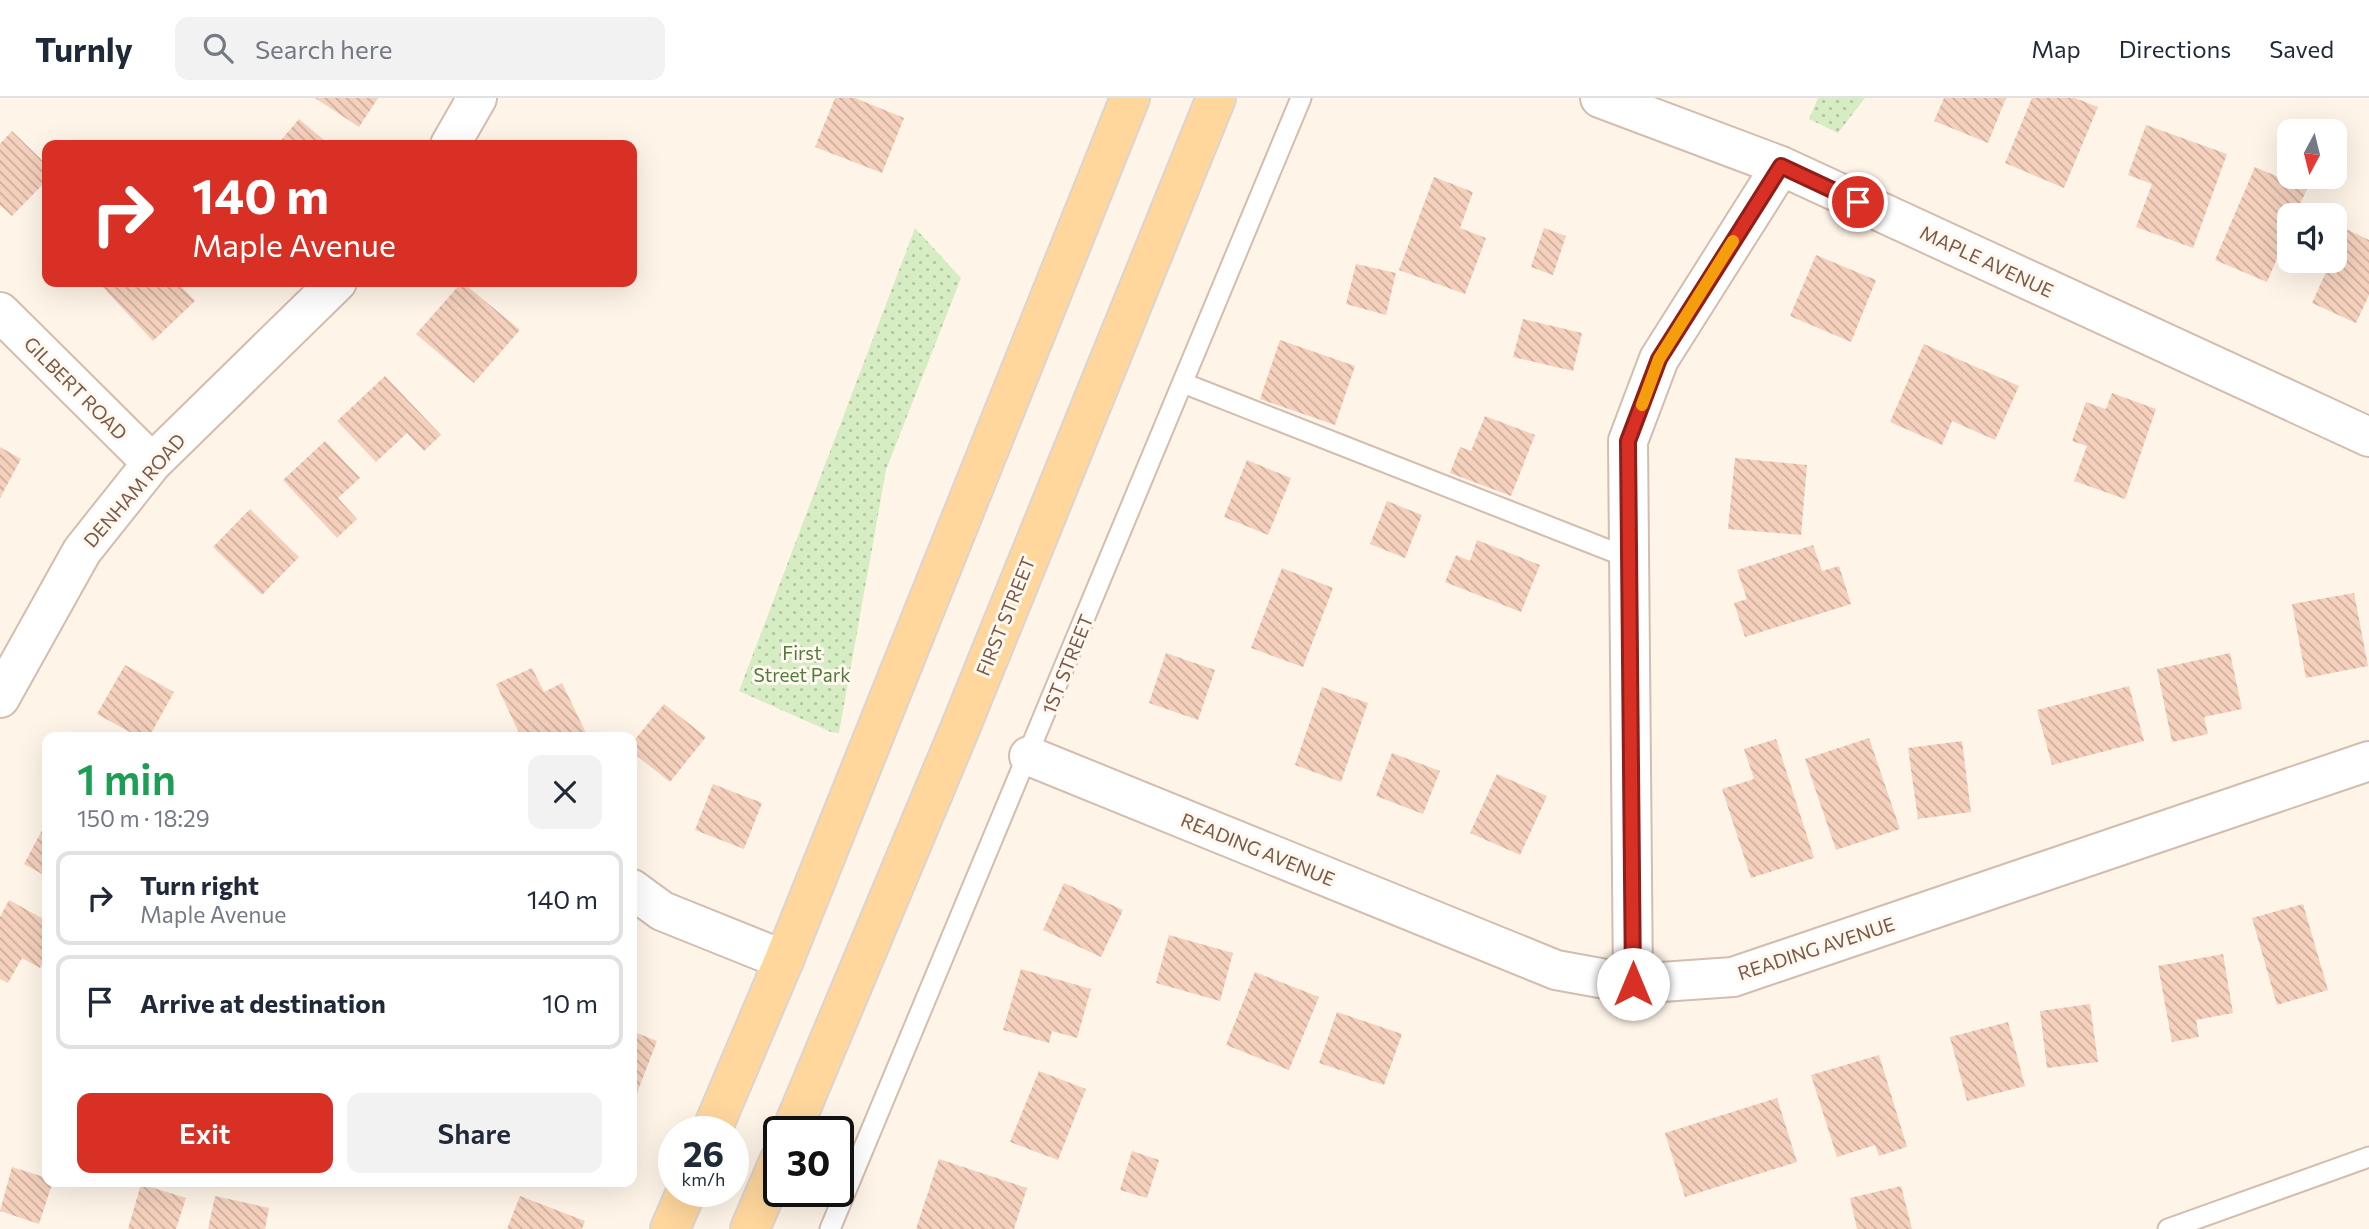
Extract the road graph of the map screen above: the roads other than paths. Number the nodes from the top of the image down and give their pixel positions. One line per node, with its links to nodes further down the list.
1 (477, 98): 6 (street)
2 (1130, 98): 18 (main road)
3 (1216, 98): 21 (main road, FIRST STREET)
4 (1301, 98): 10 (lane, 1ST STREET)
5 (1600, 98): 7 (street, MAPLE AVENUE)
6 (453, 140)
7 (1781, 166): 11 (street, MAPLE AVENUE); 13 (street)
8 (332, 287): 12 (street, DENHAM ROAD)
9 (0, 312): 12 (street, GILBERT ROAD)
10 (1183, 383): 13 (lane); 15 (lane, 1ST STREET)
11 (2369, 437)
12 (152, 463): 14 (street, DENHAM ROAD)
13 (1629, 558): 19 (street)
14 (0, 698)
15 (1029, 756): 19 (street, READING AVENUE); 27 (lane, 1ST STREET)
16 (2369, 761): 19 (street, READING AVENUE)
17 (637, 893): 18 (street)
18 (783, 960): 20 (main road)
19 (1633, 984)
20 (718, 1116)
21 (798, 1116)
22 (2369, 1157): 28 (lane)
23 (763, 1199): 26 (main road)
24 (680, 1207): 25 (main road)
25 (670, 1229)
26 (750, 1229)
27 (830, 1229)
28 (2168, 1229)

